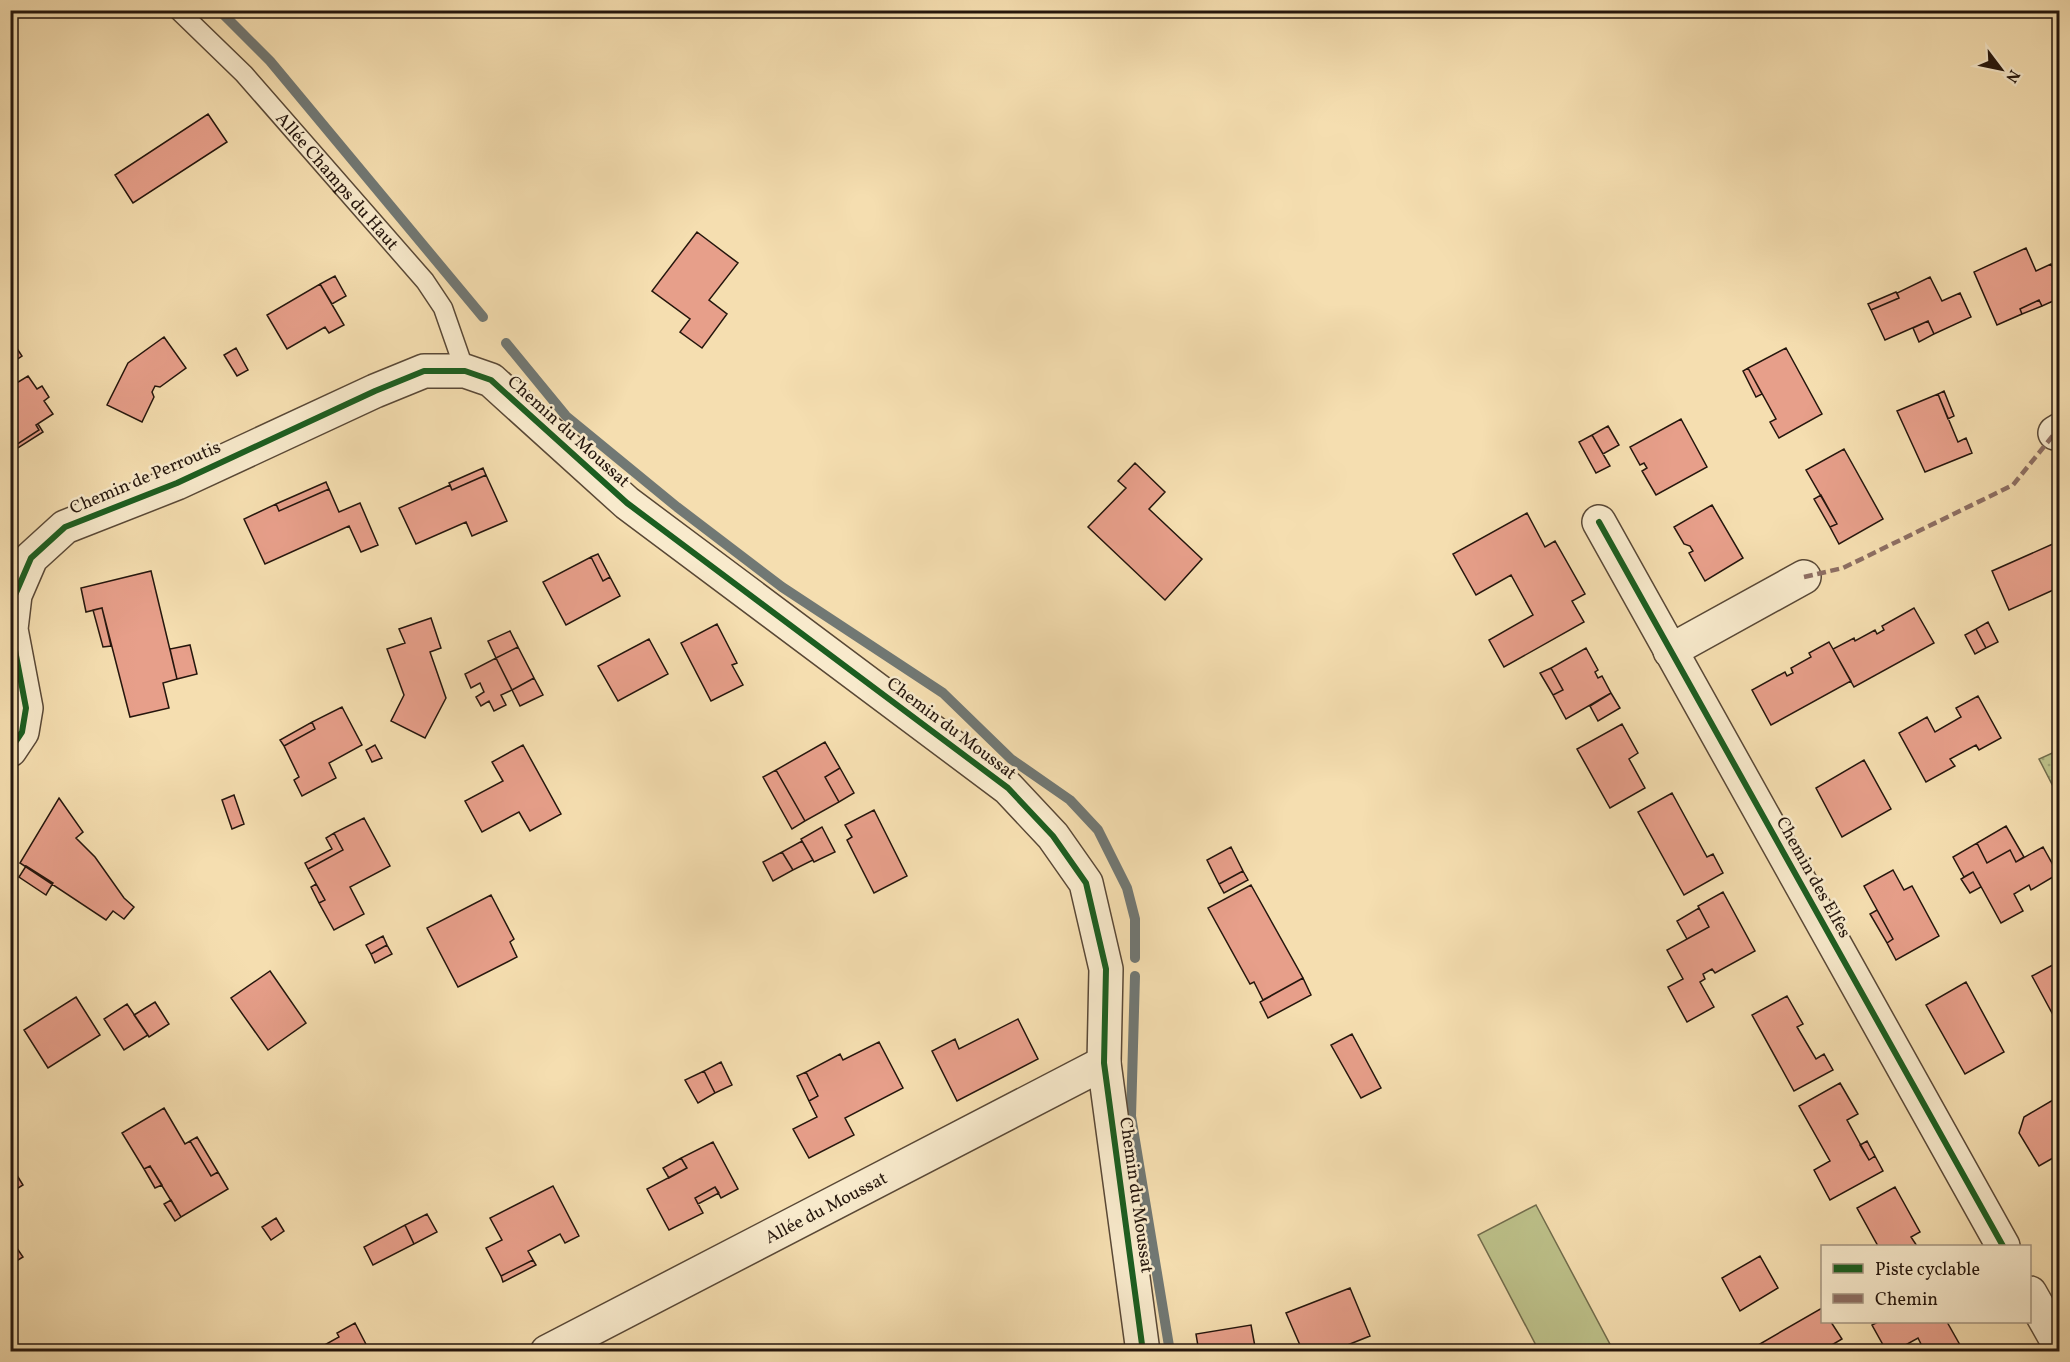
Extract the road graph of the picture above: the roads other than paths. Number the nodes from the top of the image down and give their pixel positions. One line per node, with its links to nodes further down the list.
1 (178, 10): 2 (lane, Allée Champs du Haut)
2 (465, 371): 6 (street, Chemin de Perroutis); 7 (street, Chemin du Moussat)
3 (1599, 522): 5 (street, Chemin des Elfes)
4 (1804, 577): 5 (street)
5 (1670, 651): 8 (street, Chemin des Elfes)
6 (10, 750)
7 (1104, 1063): 11 (street, Allée du Moussat); 12 (street, Chemin du Moussat)
8 (2002, 1245)
9 (2031, 1295): 10 (street)
10 (2060, 1346)
11 (547, 1352)
12 (1143, 1352)

